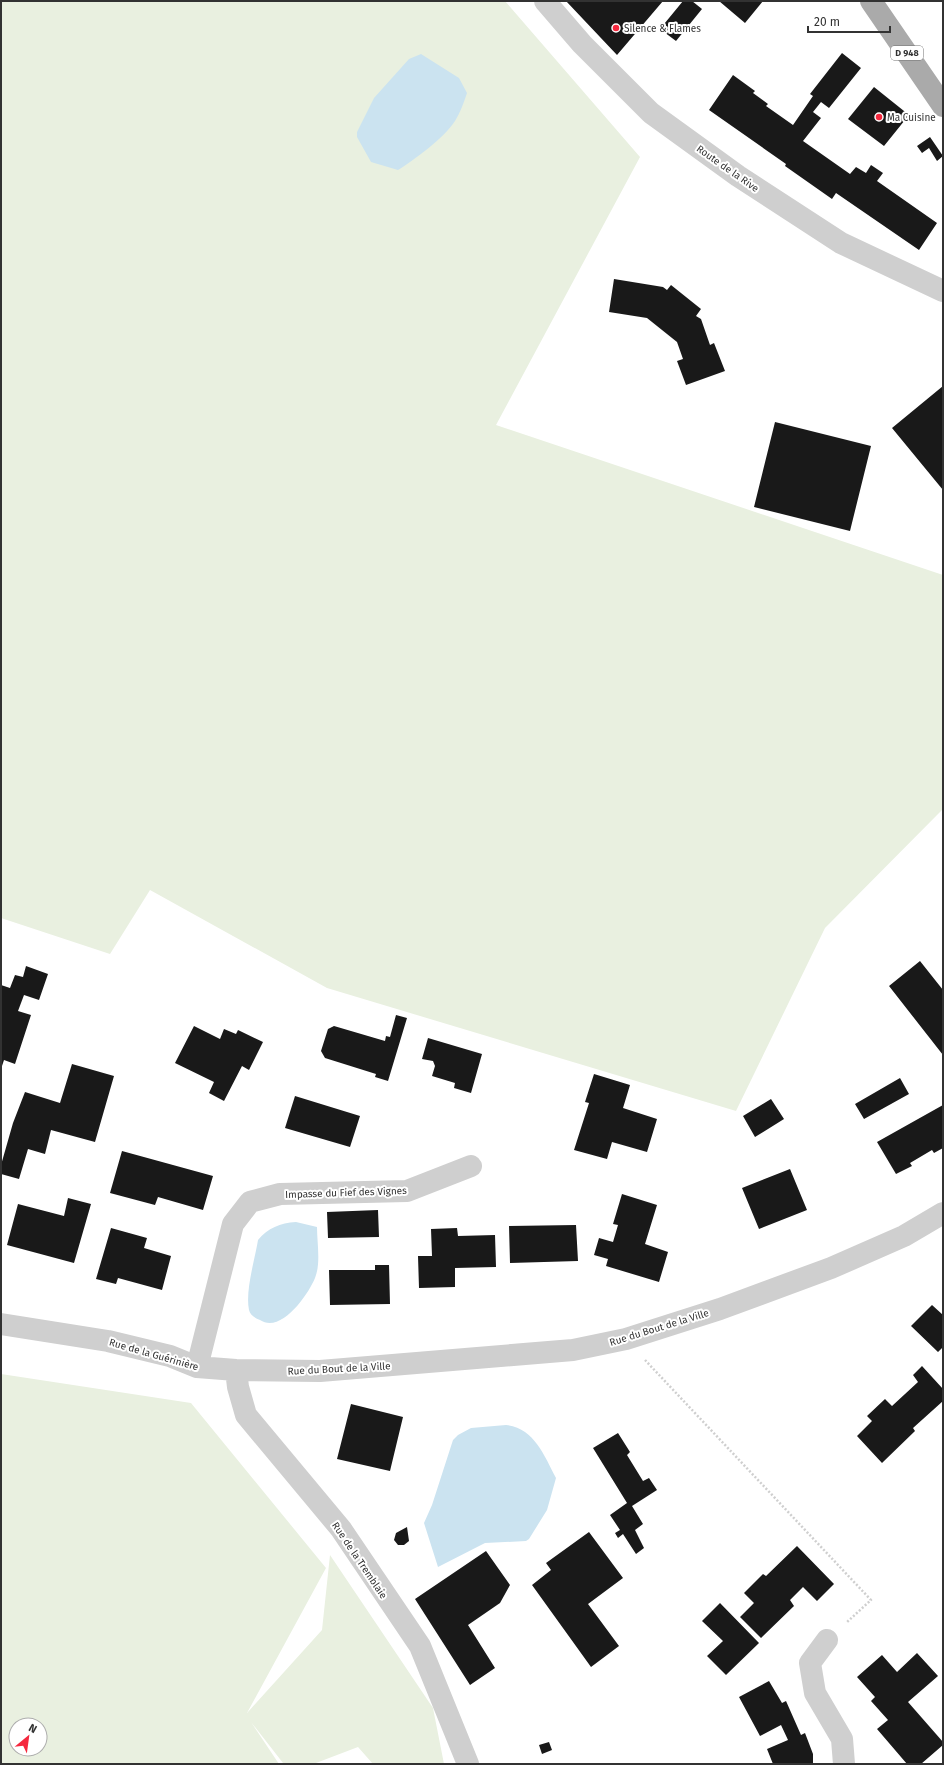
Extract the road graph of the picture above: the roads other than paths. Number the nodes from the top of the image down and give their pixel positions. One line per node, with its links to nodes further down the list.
1 (545, 1): 4 (street, Route de la Rive)
2 (870, 1): 3 (main road, D 948)
3 (943, 106)
4 (943, 291)
5 (471, 1166): 8 (street, Impasse du Fief des Vignes)
6 (943, 1213): 9 (street, Rue du Bout de la Ville)
7 (1, 1324): 8 (street, Rue de la Guérinière)
8 (196, 1367): 9 (street, Rue de la Guérinière)
9 (236, 1370): 11 (street, Rue de la Tremblaie)
10 (827, 1640): 12 (street)
11 (468, 1764)
12 (844, 1764)

